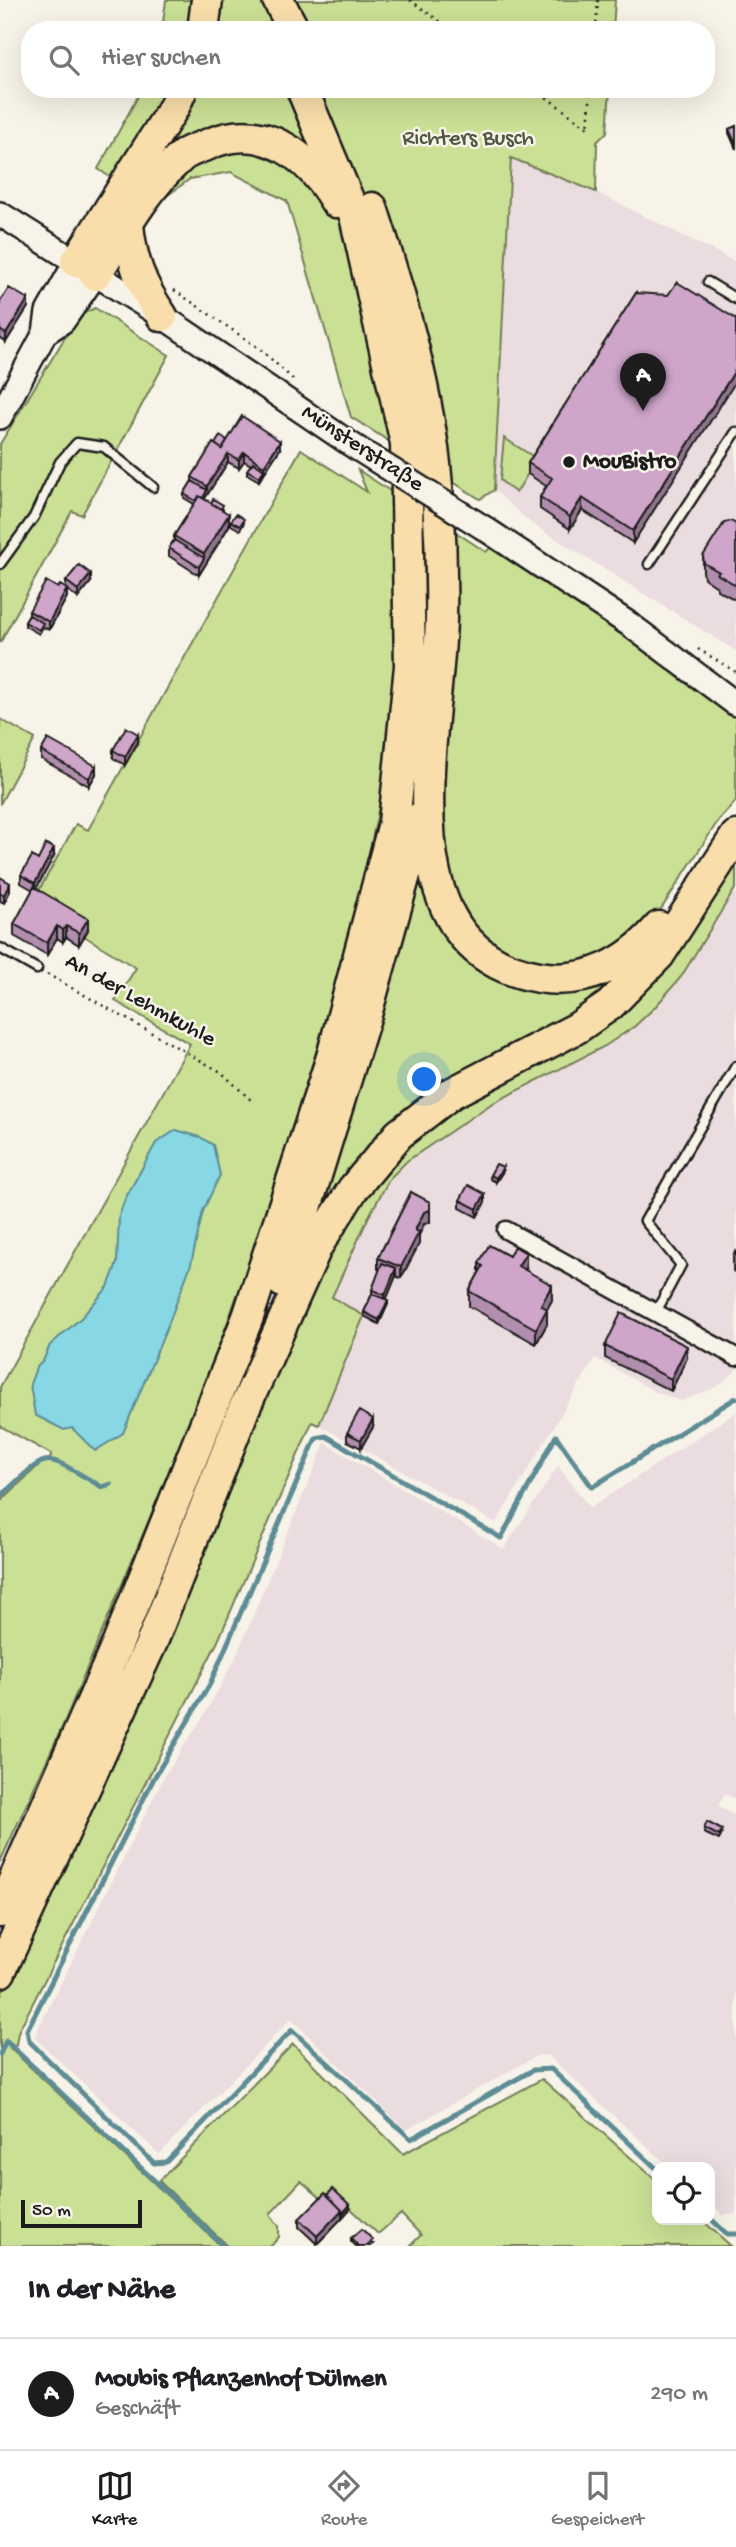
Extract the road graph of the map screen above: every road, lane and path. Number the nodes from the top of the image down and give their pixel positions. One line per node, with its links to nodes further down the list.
1 (207, 0): 6 (highway)
2 (256, 0): 7 (highway)
3 (278, 0): 8 (highway)
4 (410, 0): 9 (path)
5 (598, 0): 10 (path)
6 (204, 21)
7 (268, 21)
8 (289, 21)
9 (439, 21)
10 (597, 21)
11 (178, 98): 18 (highway)
12 (306, 98): 21 (highway)
13 (327, 98): 31 (highway)
14 (547, 98): 15 (path)
15 (590, 98)
16 (0, 214): 18 (main road, Münsterstraße)
17 (128, 224): 18 (highway); 21 (highway); 22 (highway)
18 (85, 268): 22 (main road, Münsterstraße); 23 (main road)
19 (708, 282): 20 (lane)
20 (736, 299)
21 (377, 310): 42 (highway)
22 (162, 316): 28 (main road, Münsterstraße, bridge)
23 (0, 417)
24 (736, 432): 27 (lane)
25 (153, 487): 26 (lane)
26 (0, 564)
27 (649, 564)
28 (629, 624): 29 (main road, Münsterstraße); 30 (main road, Münsterstraße)
29 (736, 685)
30 (736, 704)
31 (427, 793): 32 (highway); 41 (highway)
32 (736, 810)
33 (736, 836): 41 (highway)
34 (0, 948): 35 (lane, An der Lehmkuhle)
35 (37, 969): 37 (path, An der Lehmkuhle)
36 (736, 1066): 39 (lane)
37 (251, 1101)
38 (506, 1230): 39 (street)
39 (656, 1312): 40 (street)
40 (736, 1357)
41 (244, 1409): 43 (highway)
42 (0, 1912)
43 (0, 1972)

